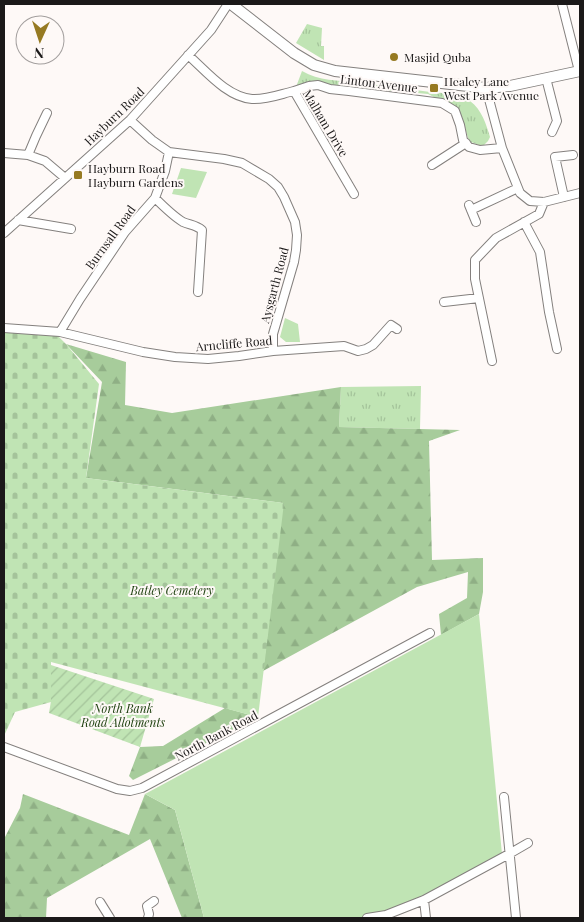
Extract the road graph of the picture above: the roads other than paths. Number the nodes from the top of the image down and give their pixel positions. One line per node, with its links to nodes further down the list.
1 (229, 4): 3 (street, Hayburn Road); 6 (main road)
2 (562, 4): 4 (street)
3 (188, 55): 7 (street, Malham Drive); 9 (street, Hayburn Road)
4 (580, 71): 5 (main road)
5 (546, 78): 6 (main road); 10 (street)
6 (486, 88): 12 (street)
7 (294, 91): 11 (street, Linton Avenue); 21 (street, Malham Drive)
8 (48, 113): 15 (street)
9 (130, 120): 13 (street, Aysgarth Road); 18 (street, Hayburn Road)
10 (552, 132)
11 (466, 143): 12 (street); 17 (street)
12 (502, 148): 19 (street)
13 (169, 152): 23 (street, Burnsall Road); 37 (street, Aysgarth Road)
14 (4, 153): 15 (street)
15 (28, 155): 18 (street)
16 (573, 155): 22 (street)
17 (432, 165)
18 (65, 178): 25 (street, Hayburn Road)
19 (518, 188): 24 (street); 26 (street)
20 (580, 193): 22 (street)
21 (354, 194)
22 (564, 197): 24 (street)
23 (155, 198): 30 (street); 35 (street, Burnsall Road)
24 (544, 202): 27 (street)
25 (18, 220): 28 (street); 29 (street, Hayburn Road)
26 (476, 222)
27 (524, 222): 31 (street); 36 (street)
28 (71, 229)
29 (4, 233)
30 (198, 292)
31 (479, 298): 32 (street); 38 (street)
32 (444, 302)
33 (4, 328): 35 (street, Arncliffe Road)
34 (397, 329): 37 (street, Arncliffe Road)
35 (60, 332): 37 (street, Arncliffe Road)
36 (557, 349)
37 (273, 351)
38 (492, 361)
39 (430, 633): 40 (street, North Bank Road)
40 (4, 747)
41 (504, 798): 43 (street)
42 (528, 843): 43 (street)
43 (509, 854): 44 (street); 51 (street)
44 (424, 900): 49 (street); 50 (street)
45 (154, 901): 48 (street)
46 (100, 902): 47 (street)
47 (106, 917)
48 (148, 918)
49 (367, 918)
50 (426, 918)
51 (516, 918)

